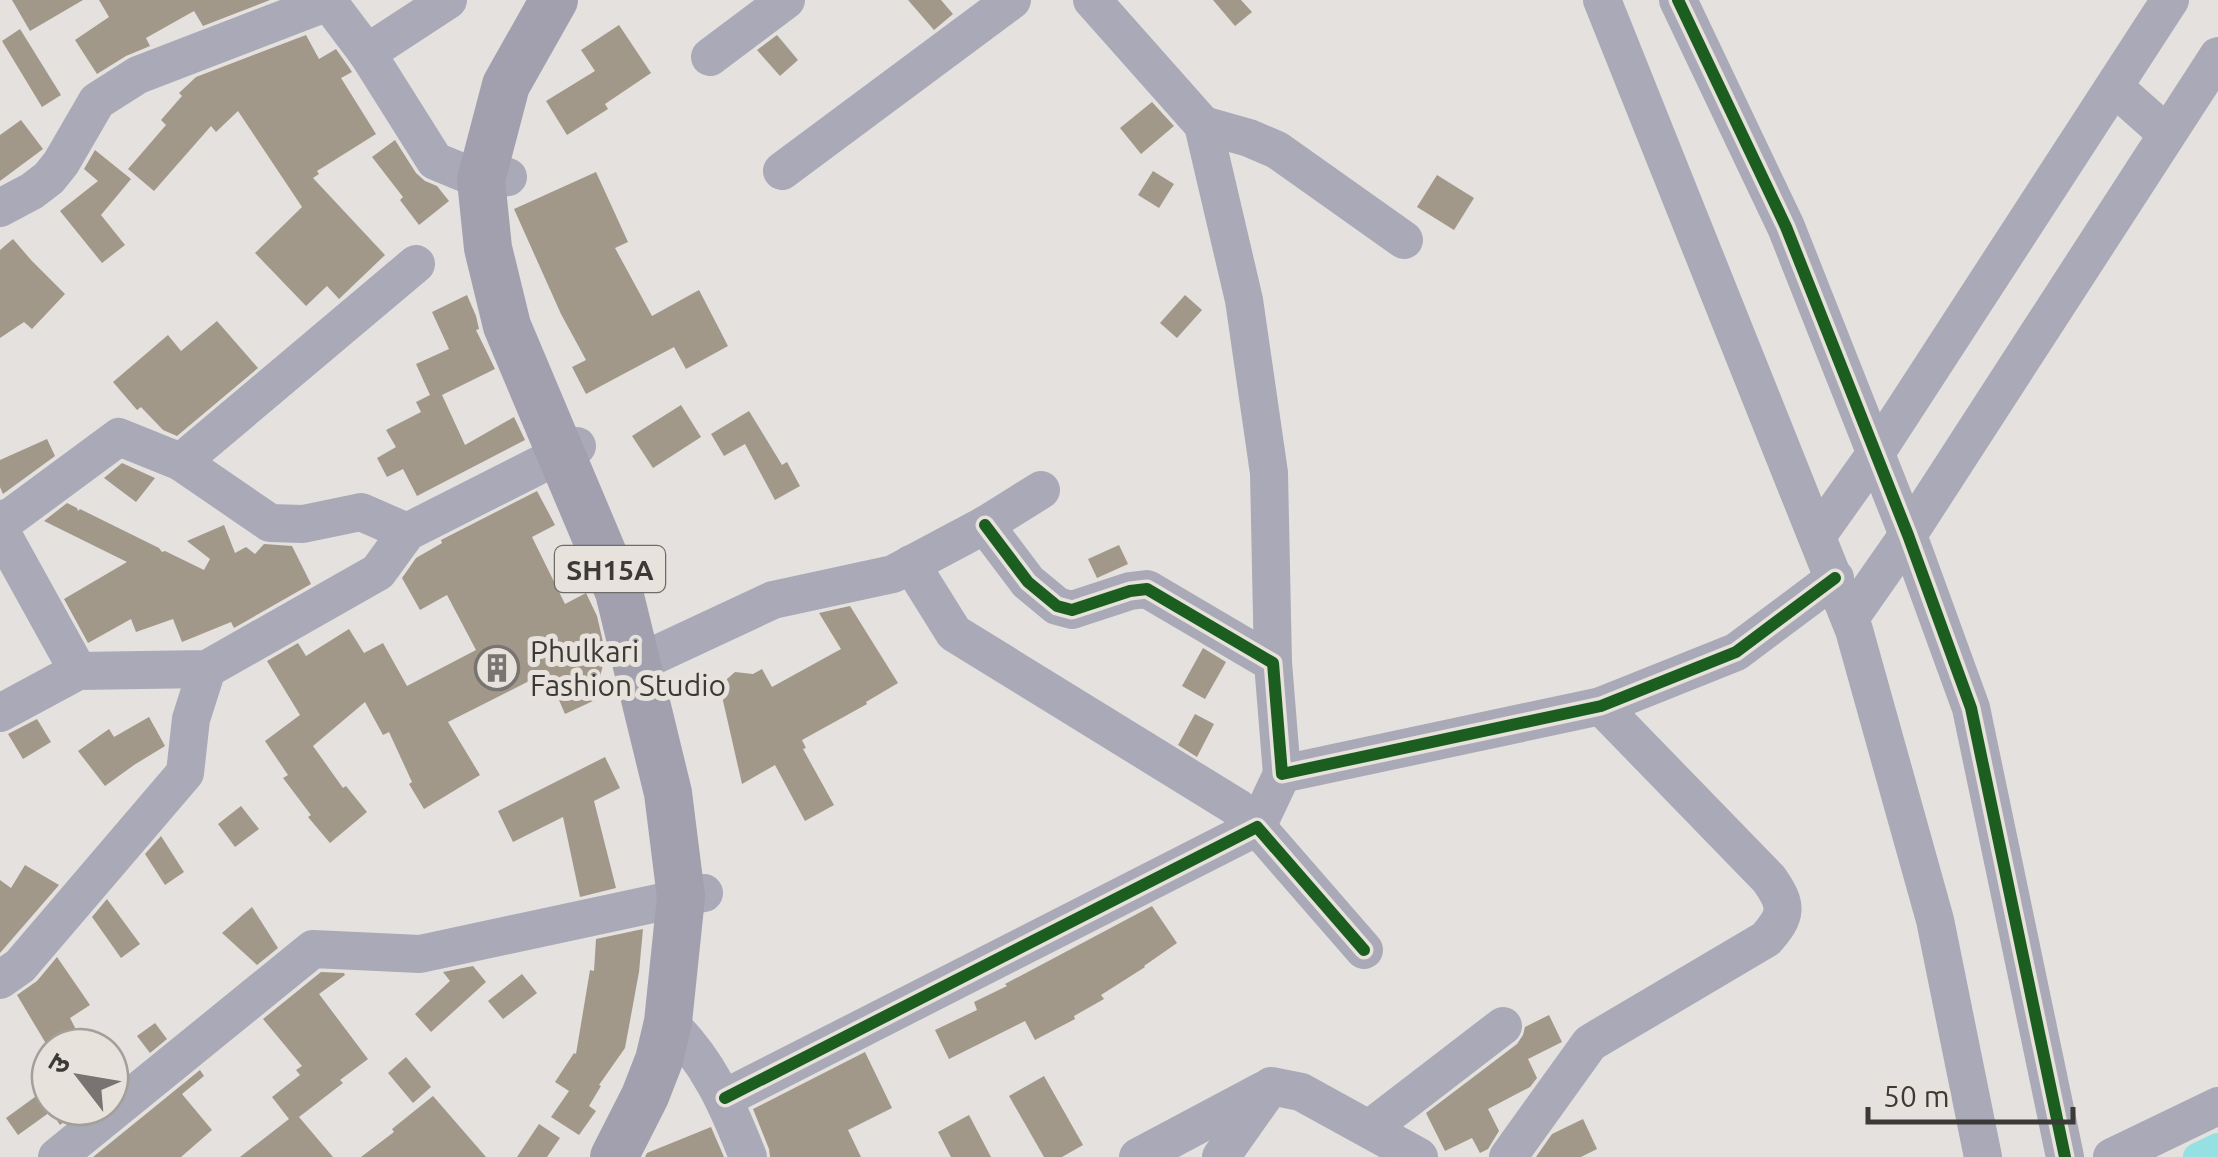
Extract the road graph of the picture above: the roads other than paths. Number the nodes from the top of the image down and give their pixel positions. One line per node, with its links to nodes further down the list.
1 (448, 0): 11 (street)
2 (554, 0): 18 (main road, SH15A)
3 (572, 0): 18 (main road, SH15A)
4 (786, 0): 13 (street)
5 (1012, 0): 17 (street)
6 (1602, 0): 31 (street)
7 (1678, 0): 23 (street)
8 (2170, 0): 14 (street)
9 (328, 1): 11 (street); 19 (street)
10 (1107, 5): 15 (street)
11 (368, 54): 18 (street)
12 (2218, 56): 16 (street)
13 (710, 57)
14 (2114, 87): 16 (street); 23 (street)
15 (1203, 125): 20 (street); 36 (street)
16 (2168, 134): 30 (street)
17 (782, 171)
18 (494, 179): 22 (main road, SH15A)
19 (0, 208)
20 (1404, 240)
21 (416, 264): 24 (street)
22 (570, 450): 29 (street); 35 (main road, SH15A)
23 (1876, 452): 30 (street); 31 (street)
24 (181, 462): 26 (street); 29 (street)
25 (1041, 490): 27 (street)
26 (0, 520)
27 (985, 525): 32 (street); 36 (street)
28 (0, 530): 38 (street)
29 (407, 532): 37 (street)
30 (1908, 535): 34 (street); 61 (street)
31 (1816, 536): 33 (street)
32 (911, 564): 35 (street); 42 (street)
33 (1835, 578): 34 (street); 39 (street)
34 (1850, 618): 60 (street)
35 (647, 658): 43 (main road, SH15A)
36 (1273, 663): 41 (street)
37 (206, 669): 38 (street); 45 (street)
38 (78, 671): 40 (street)
39 (1601, 706): 41 (street); 59 (street)
40 (0, 713)
41 (1282, 774): 42 (street)
42 (1257, 826): 44 (street); 49 (street)
43 (692, 895): 47 (main road, SH15A); 52 (street)
44 (1364, 950)
45 (0, 980)
46 (1502, 1026): 51 (street)
47 (677, 1030): 49 (street); 53 (main road, SH15A); 54 (main road, SH15A)
48 (1271, 1086): 51 (street); 56 (street); 57 (street)
49 (724, 1098): 55 (street)
50 (2218, 1106): 62 (street)
51 (1375, 1141): 58 (street)
52 (57, 1157)
53 (614, 1157)
54 (634, 1157)
55 (748, 1157)
56 (1138, 1157)
57 (1221, 1157)
58 (1419, 1157)
59 (1508, 1157)
60 (1984, 1157)
61 (2064, 1157)
62 (2112, 1157)

